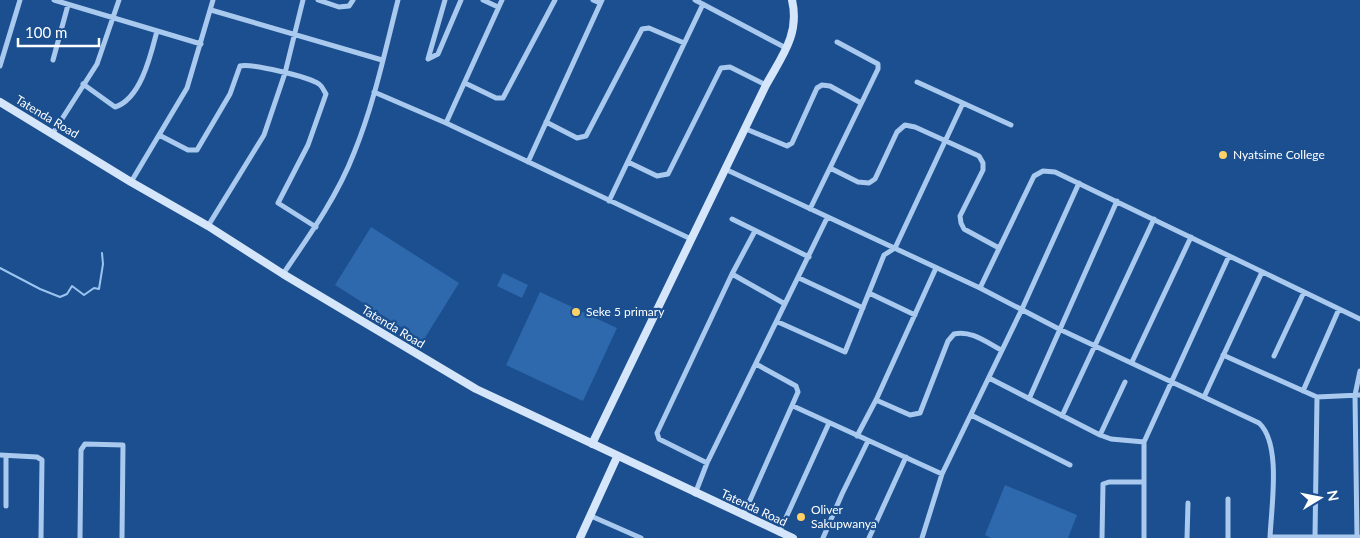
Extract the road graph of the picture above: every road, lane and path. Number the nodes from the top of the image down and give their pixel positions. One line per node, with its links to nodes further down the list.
1 (20, 0): 31 (street)
2 (54, 0): 19 (street)
3 (119, 0): 22 (street)
4 (213, 0): 21 (street)
5 (302, 0): 24 (street)
6 (318, 0): 7 (street)
7 (353, 0)
8 (398, 0): 30 (street)
9 (445, 0): 10 (street)
10 (461, 0)
11 (484, 0): 20 (street)
12 (502, 0): 20 (street)
13 (555, 0): 34 (street)
14 (593, 0): 17 (street)
15 (695, 0): 18 (street)
16 (792, 0): 28 (street)
17 (601, 2): 41 (street)
18 (703, 4): 26 (street); 28 (street)
19 (68, 5): 22 (street); 29 (street)
20 (498, 7): 34 (street)
21 (210, 10): 24 (street); 27 (street)
22 (113, 17): 23 (street); 35 (street)
23 (157, 31): 27 (street); 35 (street)
24 (293, 35): 30 (street); 32 (street)
25 (837, 42): 39 (street)
26 (684, 43): 41 (street); 49 (street)
27 (201, 44): 46 (street)
28 (786, 48): 36 (street)
29 (52, 60)
30 (382, 60): 37 (street)
31 (0, 66)
32 (285, 73): 46 (street); 60 (street); 61 (street)
33 (917, 82): 40 (street)
34 (465, 83): 42 (street)
35 (83, 84): 45 (street)
36 (766, 85): 44 (street); 49 (street)
37 (374, 92): 42 (street); 61 (street)
38 (0, 102): 45 (street, Tatenda Road)
39 (861, 103): 44 (street); 50 (street)
40 (963, 103): 43 (street); 47 (street)
41 (546, 122): 48 (street)
42 (446, 123): 48 (street)
43 (1011, 125)
44 (746, 129): 51 (street)
45 (53, 134): 52 (street, Tatenda Road)
46 (159, 135): 52 (street)
47 (944, 142): 50 (street); 65 (street); 66 (street)
48 (528, 162): 54 (street)
49 (628, 162): 54 (street)
50 (830, 168): 56 (street)
51 (725, 169): 56 (street); 64 (street)
52 (131, 182): 60 (street, Tatenda Road)
53 (1079, 183): 55 (street); 66 (street); 79 (street)
54 (609, 201): 64 (street)
55 (1116, 201): 59 (street); 84 (street)
56 (810, 209): 57 (street)
57 (827, 218): 65 (street); 68 (street)
58 (732, 219): 62 (street)
59 (1154, 220): 63 (street); 85 (street)
60 (208, 226): 71 (street, Tatenda Road)
61 (316, 227): 71 (street)
62 (755, 231): 68 (street); 72 (street)
63 (1191, 237): 67 (street); 89 (street)
64 (691, 239): 109 (street)
65 (895, 248): 69 (street); 76 (street)
66 (999, 248): 74 (street)
67 (1228, 256): 70 (street); 94 (street)
68 (809, 257): 73 (street)
69 (936, 268): 74 (street); 81 (street)
70 (1262, 272): 75 (street); 87 (street)
71 (283, 274): 109 (street, Tatenda Road)
72 (732, 274): 77 (street); 113 (street)
73 (798, 278): 77 (street); 78 (street)
74 (980, 288): 79 (street)
75 (1304, 292): 80 (street); 88 (street)
76 (869, 293): 78 (street); 81 (street)
77 (785, 304): 83 (street)
78 (863, 308): 83 (street)
79 (1022, 309): 84 (street); 86 (street)
80 (1339, 309): 82 (street); 95 (street)
81 (915, 315): 100 (street)
82 (1360, 319)
83 (778, 322): 90 (street)
84 (1059, 329): 85 (street); 99 (street)
85 (1095, 346): 89 (street); 103 (street)
86 (1001, 350): 92 (street); 100 (street)
87 (1223, 355): 95 (street); 97 (street)
88 (1274, 356)
89 (1132, 362): 94 (street)
90 (756, 364): 101 (street); 113 (street)
91 (1360, 372): 96 (street)
92 (989, 378): 99 (street); 102 (street)
93 (1125, 382): 105 (street)
94 (1171, 382): 97 (street); 108 (street)
95 (1304, 391): 98 (street)
96 (1358, 395): 98 (street); 124 (street)
97 (1204, 397): 139 (street)
98 (1317, 397): 125 (street)
99 (1029, 399): 103 (street)
100 (876, 400): 106 (street)
101 (793, 406): 104 (street); 122 (street)
102 (971, 415): 114 (street); 115 (street)
103 (1062, 416): 105 (street)
104 (829, 423): 106 (street); 123 (street)
105 (1100, 435): 108 (street)
106 (857, 436): 107 (street)
107 (868, 441): 112 (street); 132 (street)
108 (1144, 442): 116 (street)
109 (592, 444): 111 (street, Tatenda Road)
110 (3, 456): 120 (street); 126 (street)
111 (617, 457): 117 (street, Tatenda Road); 121 (street)
112 (906, 457): 115 (street); 133 (street)
113 (708, 463): 117 (street)
114 (1070, 465)
115 (942, 474): 134 (street)
116 (1144, 482): 135 (street); 136 (street)
117 (695, 494): 122 (street, Tatenda Road)
118 (1228, 499): 138 (street)
119 (1188, 503): 137 (street)
120 (6, 506)
121 (591, 516): 129 (street); 130 (street)
122 (743, 516): 123 (street, Tatenda Road)
123 (779, 533): 131 (street, Tatenda Road)
124 (1358, 536): 125 (street)
125 (1315, 537): 139 (street)
126 (42, 538)
127 (80, 538): 128 (street)
128 (122, 538)
129 (580, 538)
130 (641, 538)
131 (792, 538)
132 (823, 538)
133 (869, 538)
134 (922, 538)
135 (1102, 538)
136 (1144, 538)
137 (1187, 538)
138 (1228, 538)
139 (1270, 538)

